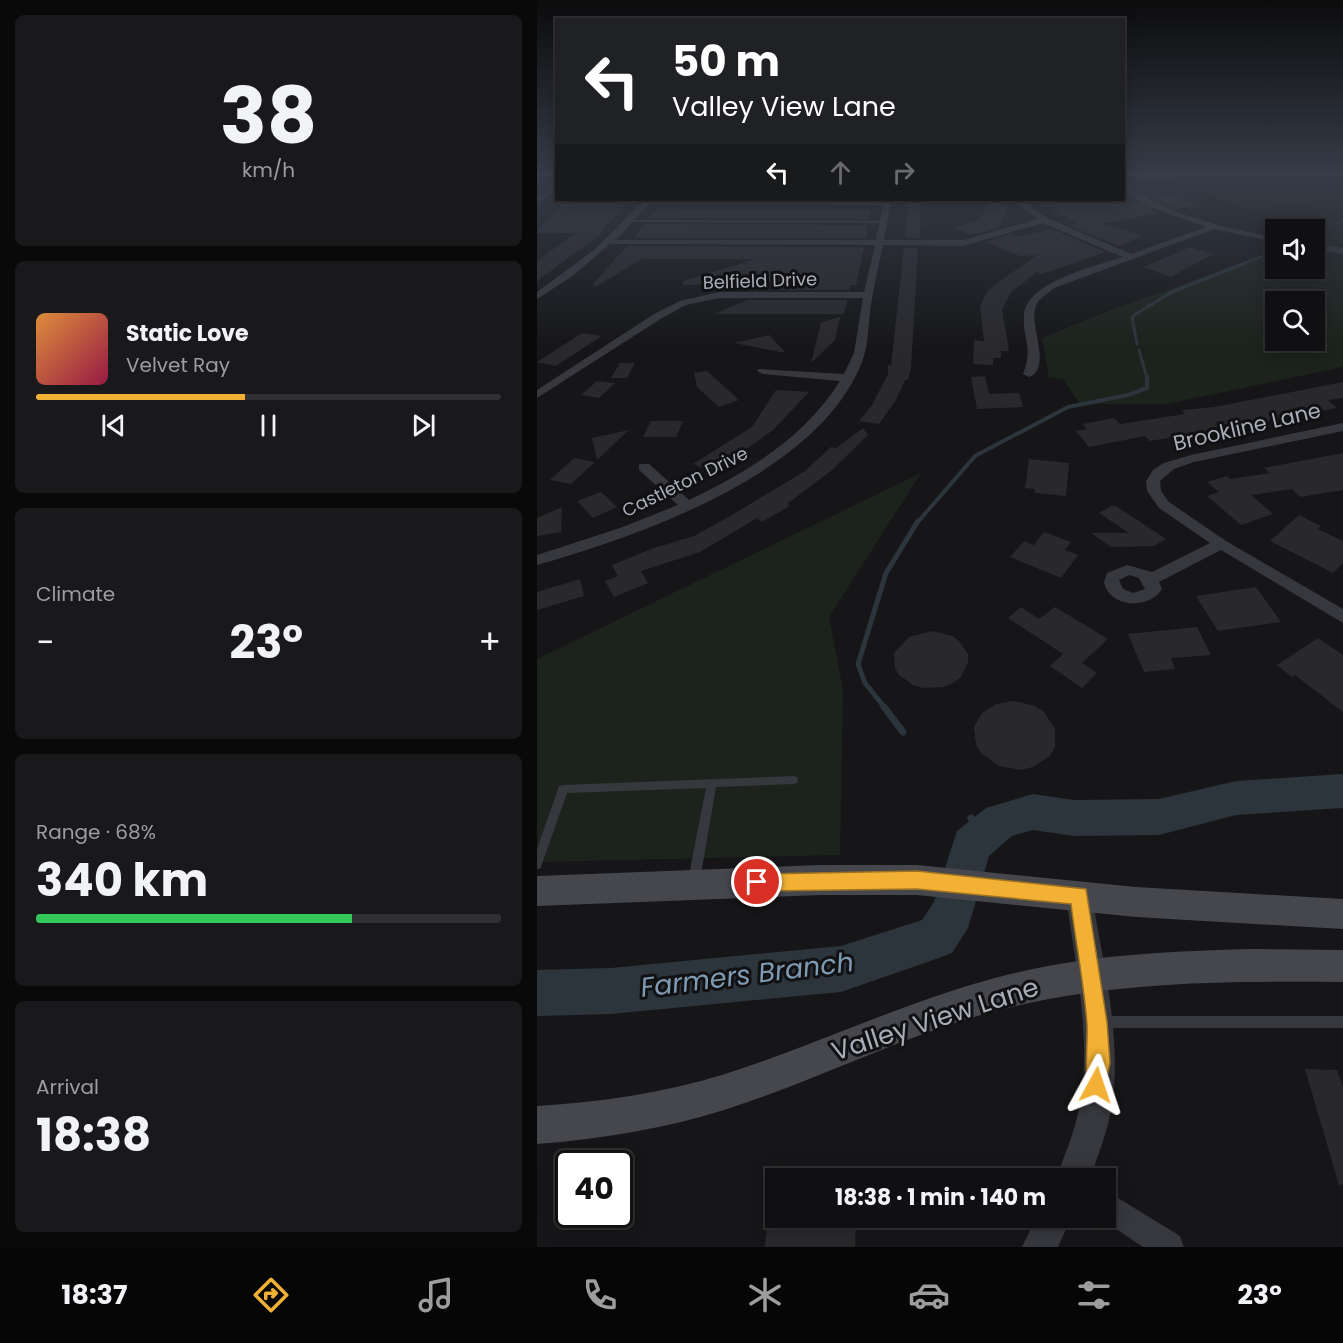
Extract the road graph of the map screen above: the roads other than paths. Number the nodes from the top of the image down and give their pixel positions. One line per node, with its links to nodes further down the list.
1 (619, 233): 8 (street)
2 (880, 233): 9 (street, Castleton Drive)
3 (998, 233): 9 (street)
4 (1075, 233): 12 (street)
5 (1196, 233): 12 (street)
6 (1242, 233): 7 (street)
7 (1265, 238)
8 (610, 242): 9 (street); 14 (street)
9 (878, 243): 13 (street, Castleton Drive)
10 (1325, 248): 11 (street)
11 (1343, 250)
12 (1133, 258): 16 (street)
13 (869, 295): 17 (street, Castleton Drive); 18 (street, Belfield Drive)
14 (537, 296)
15 (763, 371): 17 (street)
16 (1029, 374)
17 (848, 378): 21 (street, Castleton Drive)
18 (537, 395)
19 (1343, 427): 22 (street, Brookline Lane)
20 (644, 467): 21 (street)
21 (687, 505): 23 (street, Castleton Drive)
22 (1221, 544): 24 (street); 25 (street)
23 (537, 560)
24 (1151, 579)
25 (1343, 617)
26 (793, 780): 27 (lane)
27 (712, 783): 28 (lane); 29 (lane)
28 (537, 864)
29 (693, 885): 30 (main road); 31 (main road)
30 (537, 891)
31 (1079, 896): 32 (main road); 34 (street)
32 (1343, 914)
33 (1343, 966): 34 (main road, Valley View Lane)
34 (1090, 976): 35 (street); 37 (main road, Valley View Lane)
35 (1097, 1022): 36 (lane); 38 (street)
36 (1343, 1022)
37 (537, 1125)
38 (1077, 1168)
39 (1116, 1211): 42 (street)
40 (1049, 1228): 41 (street)
41 (1040, 1247)
42 (1169, 1247)

